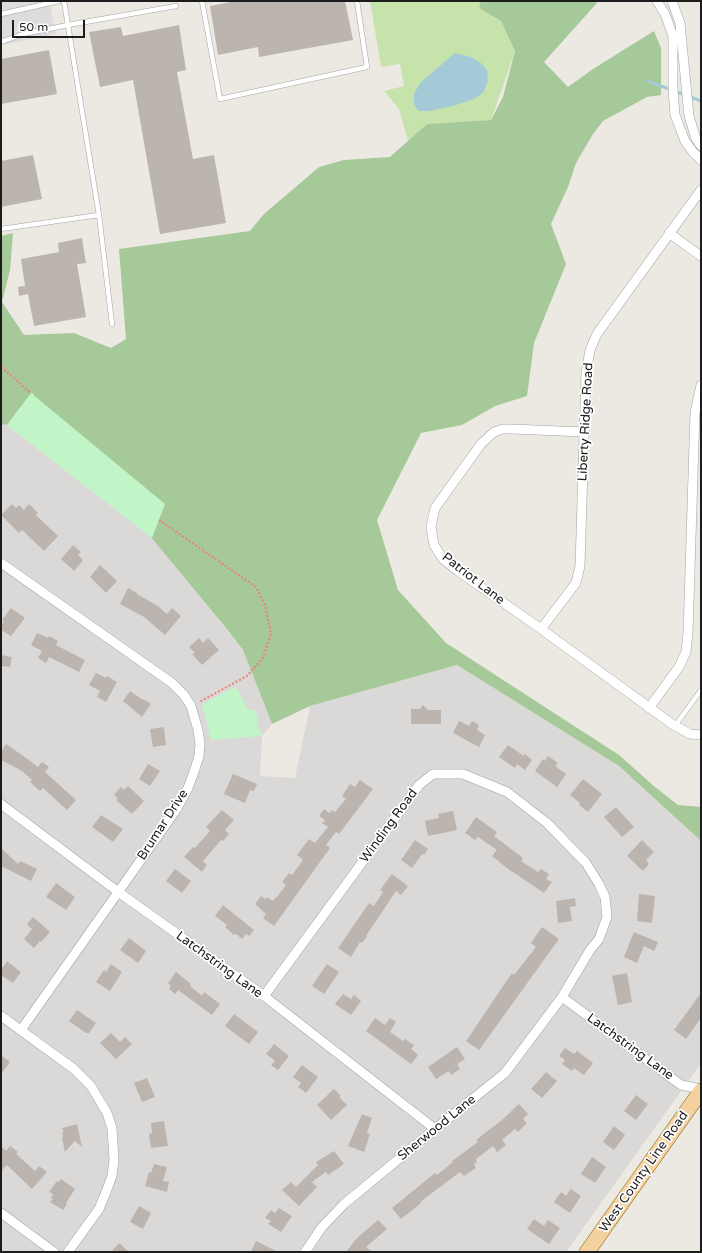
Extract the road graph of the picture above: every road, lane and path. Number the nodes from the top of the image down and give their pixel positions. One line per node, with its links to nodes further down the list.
1 (59, 1): 8 (lane)
2 (64, 1): 9 (lane)
3 (202, 1): 4 (lane)
4 (357, 1)
5 (657, 1): 12 (street)
6 (672, 1): 11 (street)
7 (176, 6): 9 (lane)
8 (1, 14)
9 (68, 25): 10 (lane); 14 (lane)
10 (1, 42)
11 (701, 146)
12 (701, 160)
13 (701, 190): 16 (street, Liberty Ridge Road)
14 (99, 216): 15 (lane); 18 (lane)
15 (1, 229)
16 (669, 233): 17 (street); 22 (street, Liberty Ridge Road)
17 (701, 256)
18 (112, 324)
19 (1, 366): 21 (path)
20 (701, 385): 28 (street)
21 (32, 393)
22 (584, 432): 25 (street, Liberty Ridge Road); 25 (street, Patriot Lane)
23 (159, 520): 27 (path)
24 (2, 565): 27 (street, Brumar Drive)
25 (541, 629): 28 (street, Patriot Lane)
26 (701, 690): 29 (lane)
27 (191, 706): 32 (street, Brumar Drive)
28 (649, 708): 29 (street, Patriot Lane)
29 (675, 726): 30 (street, Patriot Lane)
30 (701, 735)
31 (1, 804): 32 (street, Latchstring Lane)
32 (117, 892): 33 (street, Latchstring Lane); 36 (street, Brumar Drive)
33 (264, 996): 34 (street, Winding Road); 38 (street, Latchstring Lane)
34 (562, 997): 37 (street, Latchstring Lane); 38 (street, Sherwood Lane)
35 (1, 1016): 36 (street)
36 (21, 1030): 41 (street)
37 (701, 1090): 43 (main road, West County Line Road)
38 (435, 1129): 42 (street, Sherwood Lane)
39 (1, 1213): 40 (street)
40 (54, 1252)
41 (68, 1252)
42 (305, 1252)
43 (587, 1252)

